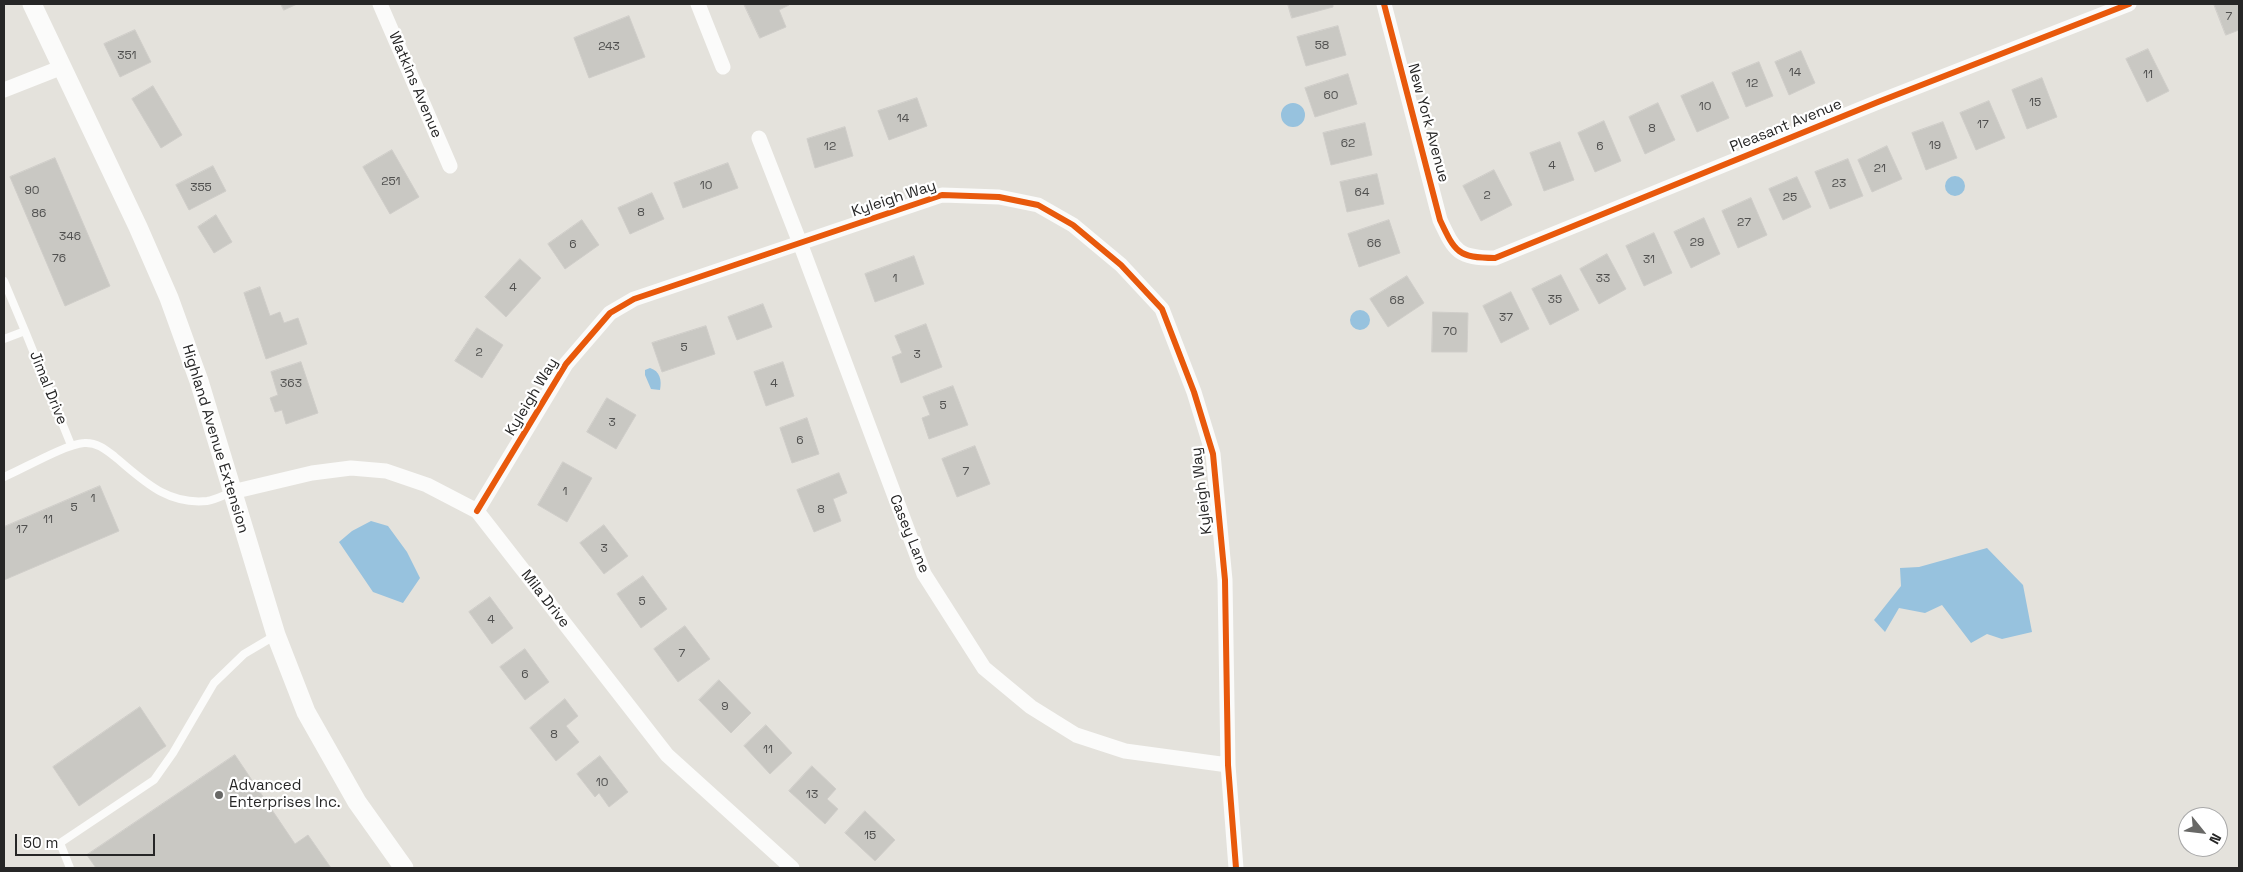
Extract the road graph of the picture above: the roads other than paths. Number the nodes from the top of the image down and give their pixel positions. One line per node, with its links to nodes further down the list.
1 (32, 4): 7 (street, Highland Avenue Extension)
2 (380, 4): 10 (street, Watkins Avenue)
3 (698, 4): 6 (street)
4 (1384, 4): 12 (street, New York Avenue)
5 (2125, 5): 12 (street, Pleasant Avenue)
6 (722, 67)
7 (60, 68): 8 (street); 18 (street, Highland Avenue Extension)
8 (4, 90)
9 (759, 138): 11 (street, Casey Lane)
10 (450, 166)
11 (800, 243): 19 (street, Kyleigh Way); 21 (street, Casey Lane); 21 (street, Kyleigh Way)
12 (1453, 248)
13 (4, 281): 14 (lane, Jimal Drive)
14 (25, 331): 15 (lane, Jimal Drive); 16 (lane, Jimal Drive)
15 (4, 339)
16 (71, 445): 17 (lane); 18 (lane)
17 (4, 477)
18 (232, 492): 19 (street, Mila Drive); 20 (street, Highland Avenue Extension)
19 (478, 511): 24 (street, Mila Drive)
20 (276, 635): 22 (lane); 23 (street, Highland Avenue Extension)
21 (1228, 765): 25 (street, Kyleigh Way)
22 (70, 868)
23 (404, 868)
24 (792, 868)
25 (1236, 868)

